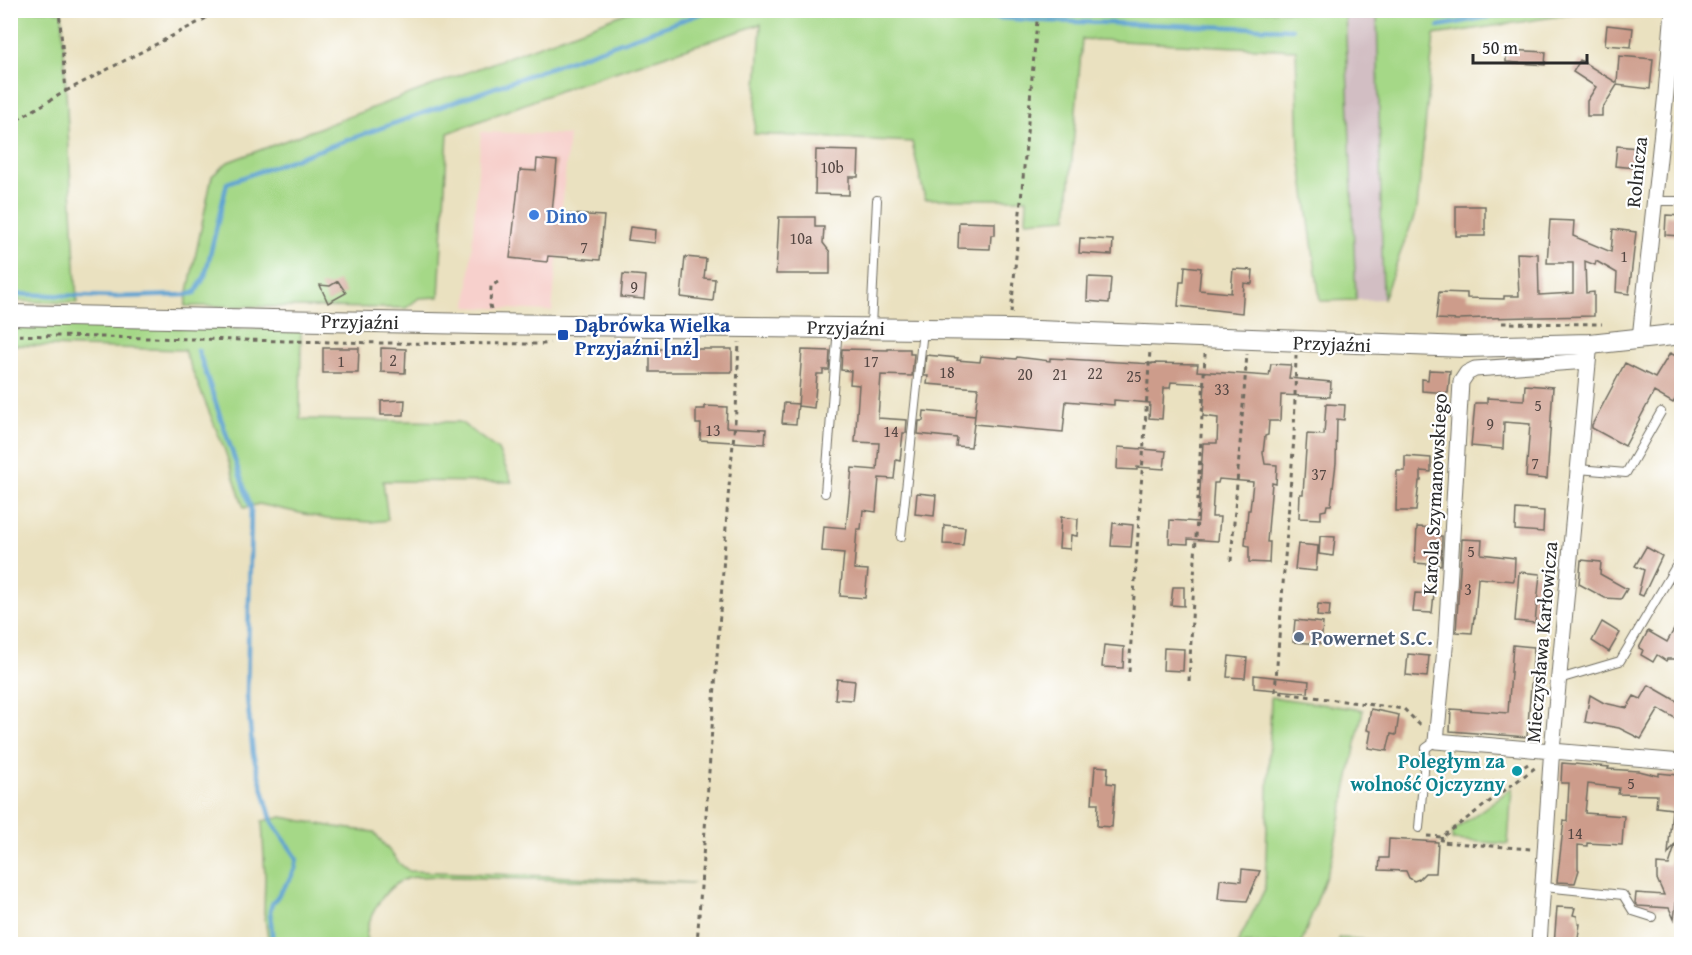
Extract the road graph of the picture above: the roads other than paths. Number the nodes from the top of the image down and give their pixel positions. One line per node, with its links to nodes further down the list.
1 (1672, 10): 3 (street, Rolnicza)
2 (877, 200): 7 (lane)
3 (1654, 201): 4 (lane); 10 (street, Rolnicza)
4 (1682, 201)
5 (10, 315): 6 (street, Przyjaźni)
6 (838, 327): 7 (street, Przyjaźni); 14 (lane)
7 (871, 328): 8 (street, Przyjaźni)
8 (924, 328): 11 (street, Przyjaźni); 15 (lane)
9 (1682, 334): 10 (street, Przyjaźni)
10 (1640, 338): 11 (street, Przyjaźni)
11 (1589, 353): 13 (street, Mieczysława Karłowicza); 18 (street, Karola Szymanowskiego)
12 (1661, 412): 13 (lane)
13 (1578, 469): 17 (street, Mieczysława Karłowicza)
14 (825, 493)
15 (901, 537)
16 (1682, 556): 17 (lane)
17 (1559, 680): 19 (street, Mieczysława Karłowicza)
18 (1436, 741): 19 (street); 21 (lane)
19 (1552, 756): 20 (street); 22 (street, Mieczysława Karłowicza)
20 (1682, 762)
21 (1419, 828)
22 (1544, 887): 23 (lane); 24 (street, Mieczysława Karłowicza)
23 (1652, 917)
24 (1539, 945)

